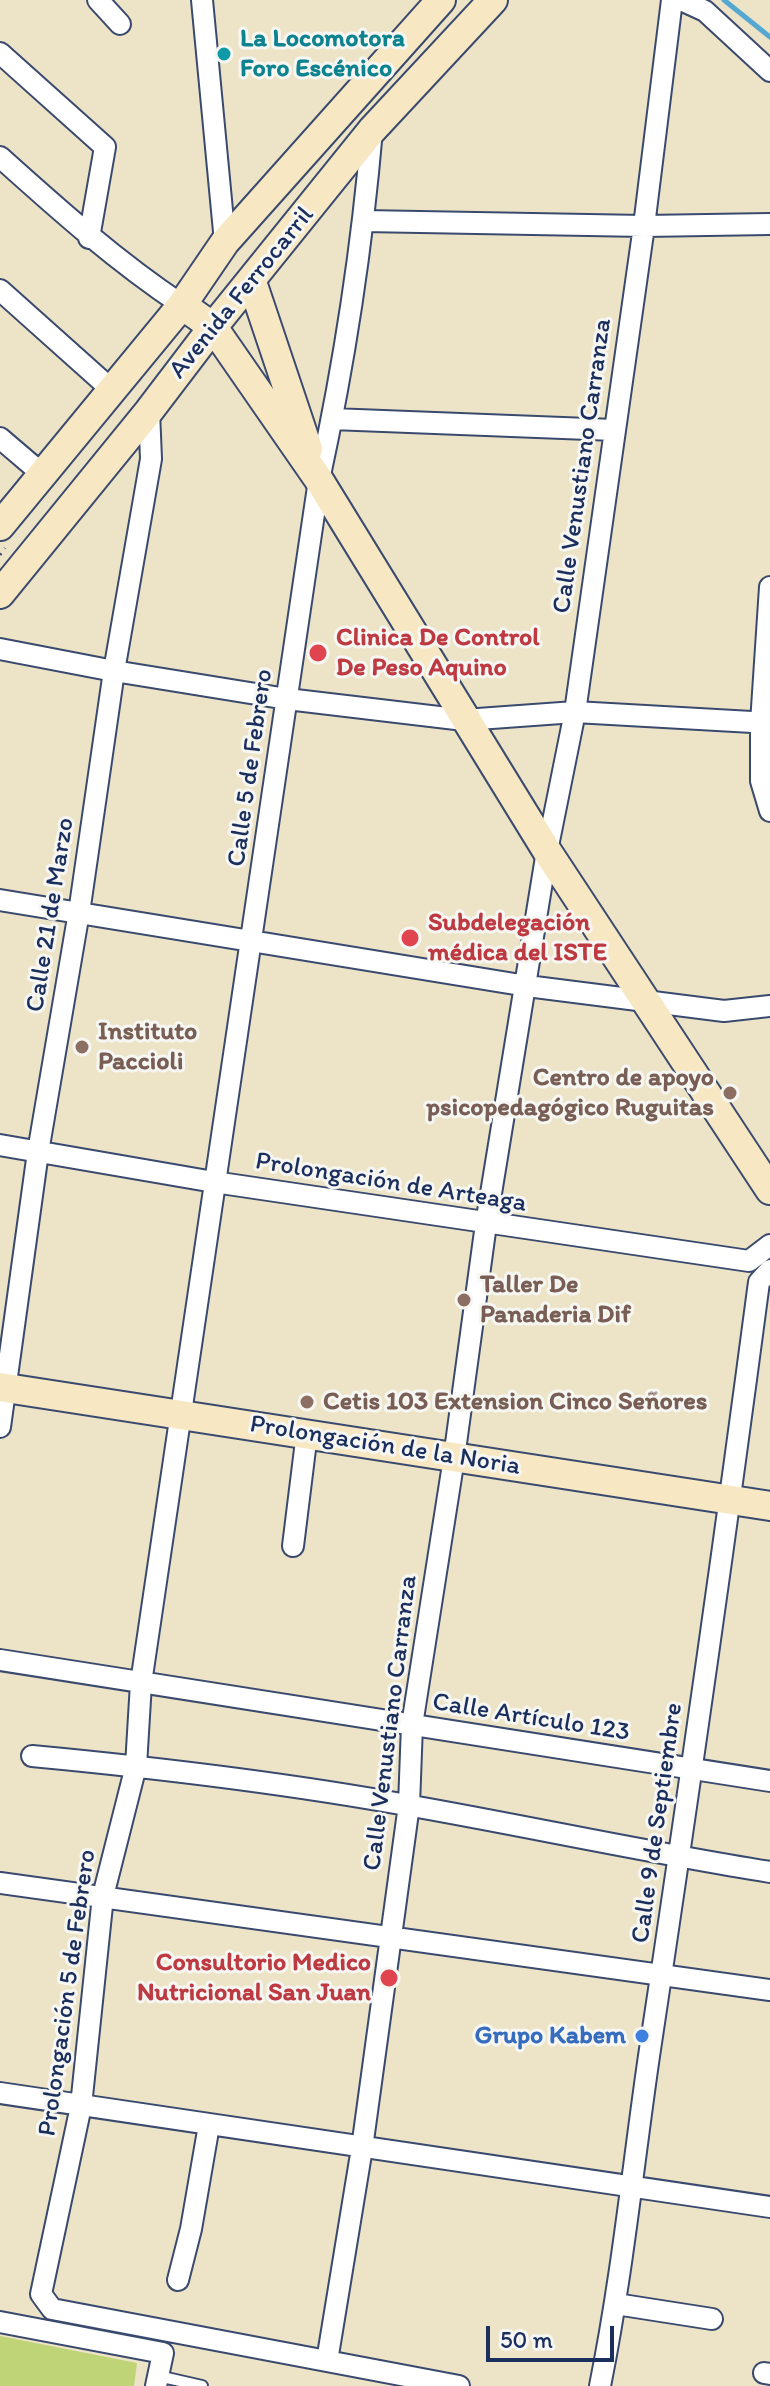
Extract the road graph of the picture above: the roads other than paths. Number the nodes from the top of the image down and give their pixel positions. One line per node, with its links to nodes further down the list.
1 (98, 0): 7 (street)
2 (202, 0): 16 (street)
3 (441, 0): 16 (main road, Avenida Ferrocarril)
4 (493, 0): 10 (main road, Avenida Ferrocarril)
5 (672, 0): 14 (street, Calle Venustiano Carranza)
6 (681, 0): 9 (street)
7 (120, 24)
8 (0, 53): 15 (street)
9 (770, 71)
10 (372, 130): 12 (street, Calle 5 de Febrero); 17 (main road, Avenida Ferrocarril)
11 (0, 157): 15 (street)
12 (364, 221): 14 (street); 23 (street, Calle 5 de Febrero)
13 (770, 224): 14 (street)
14 (644, 226): 24 (street, Calle Venustiano Carranza)
15 (89, 238): 19 (street)
16 (225, 242): 19 (main road, Avenida Ferrocarril)
17 (252, 282): 20 (main road, Avenida Ferrocarril); 27 (main road)
18 (0, 290): 21 (street)
19 (182, 305): 20 (main road); 21 (main road, Avenida Ferrocarril)
20 (213, 327): 22 (main road, Avenida Ferrocarril); 27 (main road)
21 (113, 391): 26 (main road, Avenida Ferrocarril)
22 (149, 411): 30 (main road, Avenida Ferrocarril); 32 (street, Calle 21 de Marzo)
23 (332, 419): 24 (street); 27 (street, Calle 5 de Febrero)
24 (614, 430): 34 (street, Calle Venustiano Carranza)
25 (0, 438): 26 (street)
26 (41, 473): 28 (main road, Avenida Ferrocarril)
27 (319, 480): 33 (street, Calle 5 de Febrero); 35 (main road)
28 (2, 520)
29 (770, 587): 36 (street)
30 (0, 594)
31 (0, 649): 32 (street)
32 (114, 671): 33 (street); 40 (street, Calle 21 de Marzo)
33 (287, 699): 35 (street); 41 (street, Calle 5 de Febrero)
34 (575, 712): 35 (street); 36 (street); 38 (street, Calle Venustiano Carranza)
35 (464, 720): 38 (main road)
36 (765, 723): 37 (street)
37 (770, 811)
38 (547, 851): 42 (street, Calle Venustiano Carranza); 43 (main road)
39 (0, 900): 40 (street)
40 (79, 912): 41 (street); 46 (street, Calle 21 de Marzo)
41 (252, 941): 42 (street); 47 (street, Calle 5 de Febrero)
42 (527, 986): 43 (street); 49 (street, Calle Venustiano Carranza)
43 (644, 1002): 44 (street); 48 (main road)
44 (770, 1006)
45 (0, 1145): 46 (street, Prolongación de Arteaga)
46 (38, 1152): 47 (street, Prolongación de Arteaga); 52 (street, Calle 21 de Marzo)
47 (214, 1182): 49 (street, Prolongación de Arteaga); 53 (street, Calle 5 de Febrero)
48 (770, 1190)
49 (486, 1224): 50 (street, Prolongación de Arteaga); 56 (street, Calle Venustiano Carranza)
50 (770, 1245)
51 (770, 1270): 57 (street, Calle 9 de Septiembre)
52 (3, 1388): 53 (main road, Prolongación de la Noria); 54 (street, Calle 21 de Marzo)
53 (180, 1413): 55 (main road, Prolongación de la Noria); 61 (street, Prolongación 5 de Febrero)
54 (0, 1427)
55 (307, 1433): 56 (main road, Prolongación de la Noria); 59 (street)
56 (454, 1458): 57 (main road, Prolongación de la Noria); 62 (street, Calle Venustiano Carranza)
57 (730, 1500): 58 (main road, Prolongación de la Noria); 65 (street, Calle 9 de Septiembre)
58 (770, 1506)
59 (293, 1546)
60 (0, 1660): 61 (street, Calle Artículo 123)
61 (141, 1683): 62 (street, Calle Artículo 123); 64 (street, Prolongación 5 de Febrero)
62 (412, 1725): 65 (street, Calle Artículo 123); 67 (street, Calle Venustiano Carranza)
63 (32, 1756): 64 (street)
64 (136, 1766): 67 (street); 71 (street, Prolongación 5 de Febrero)
65 (692, 1771): 66 (street, Calle Artículo 123); 68 (street, Calle 9 de Septiembre)
66 (770, 1781)
67 (409, 1805): 68 (street); 72 (street, Calle Venustiano Carranza)
68 (679, 1857): 69 (street); 73 (street, Calle 9 de Septiembre)
69 (770, 1872)
70 (0, 1883): 71 (street)
71 (103, 1896): 72 (street); 76 (street, Prolongación 5 de Febrero)
72 (389, 1937): 73 (street); 78 (street, Calle Venustiano Carranza)
73 (662, 1975): 74 (street); 79 (street, Calle 9 de Septiembre)
74 (770, 1990)
75 (0, 2093): 76 (street)
76 (81, 2106): 77 (street); 85 (street, Prolongación 5 de Febrero)
77 (209, 2125): 78 (street); 81 (street)
78 (362, 2148): 79 (street); 85 (street, Calle Venustiano Carranza)
79 (630, 2185): 80 (street); 82 (street, Calle 9 de Septiembre)
80 (770, 2207)
81 (178, 2280)
82 (616, 2304): 83 (street); 89 (street, Calle 9 de Septiembre)
83 (712, 2319)
84 (0, 2322): 86 (street)
85 (327, 2361): 88 (street)
86 (157, 2381): 87 (lane)
87 (202, 2386)
88 (459, 2386)
89 (600, 2386)

